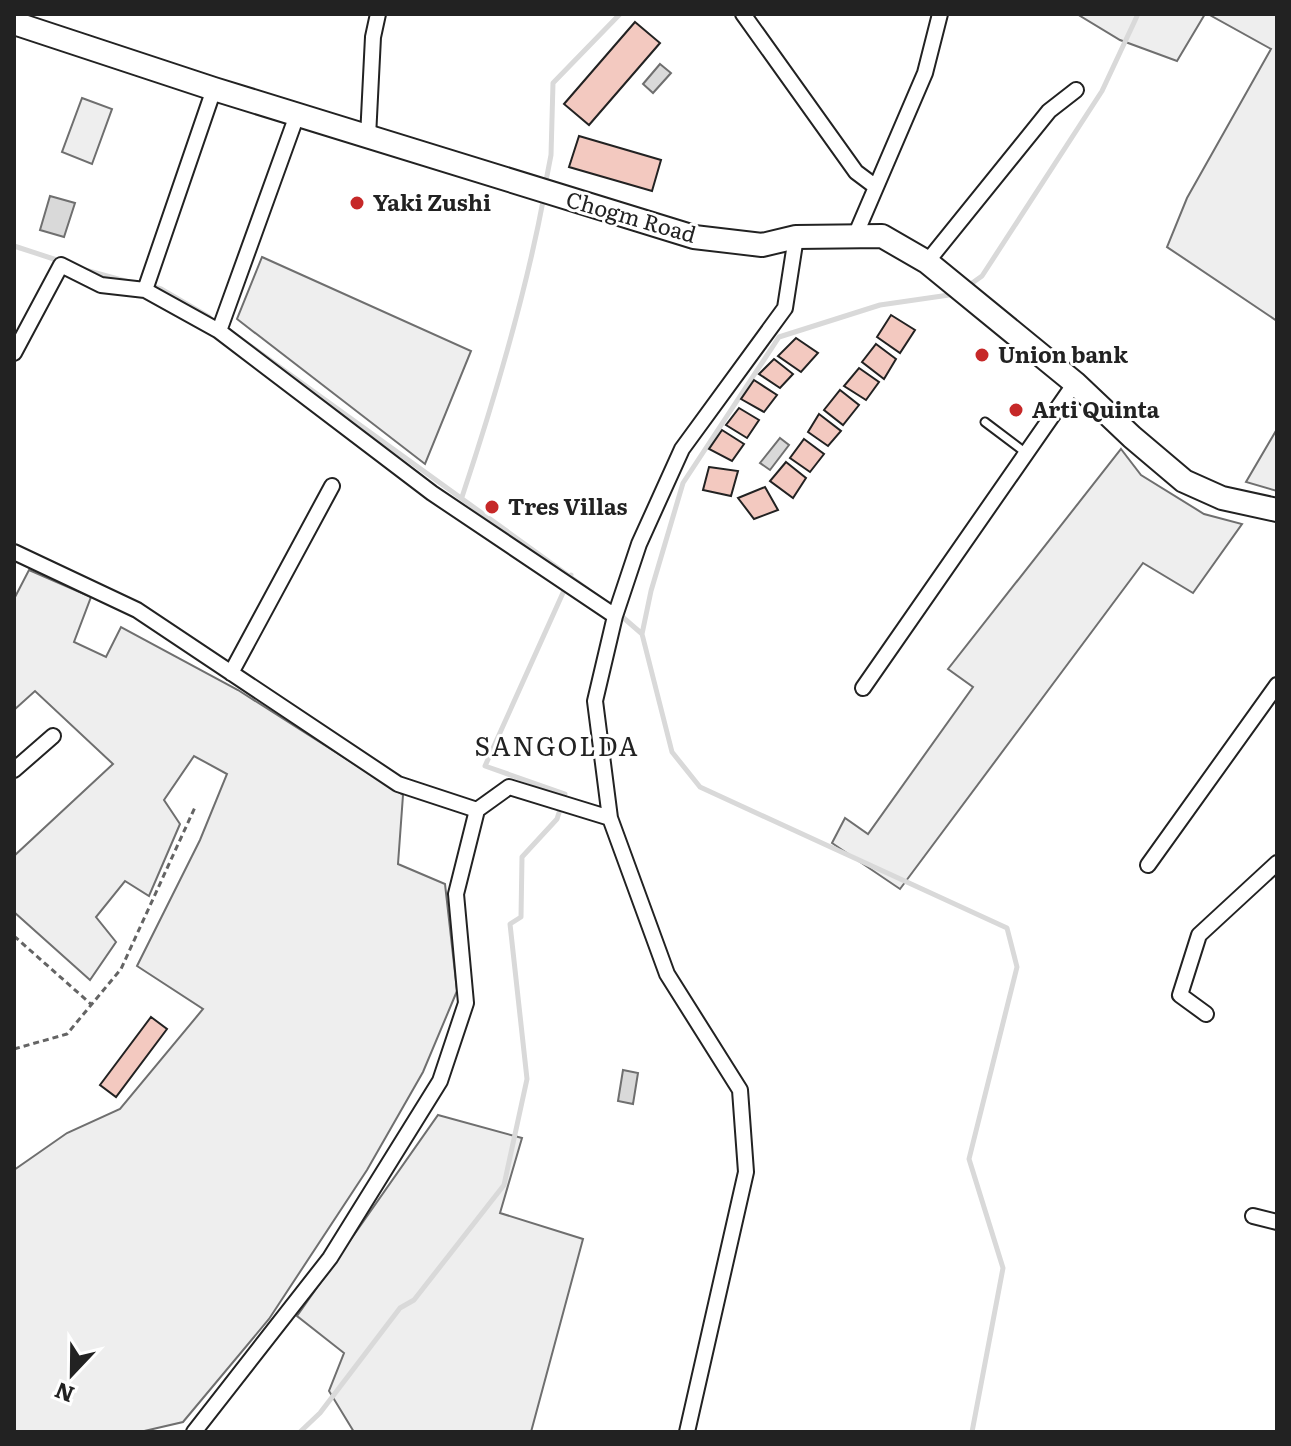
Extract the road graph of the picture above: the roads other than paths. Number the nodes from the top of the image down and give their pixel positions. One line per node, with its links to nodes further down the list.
1 (378, 14): 8 (street)
2 (743, 14): 9 (street)
3 (940, 14): 9 (street)
4 (14, 23): 5 (main road, Chogm Road)
5 (214, 89): 7 (main road, Chogm Road); 13 (street)
6 (1076, 90): 12 (street)
7 (297, 115): 8 (main road, Chogm Road); 14 (street)
8 (368, 137): 11 (main road, Chogm Road)
9 (876, 187): 10 (street)
10 (855, 236): 11 (main road, Chogm Road); 12 (main road, Chogm Road)
11 (796, 237): 22 (street)
12 (927, 262): 16 (main road, Chogm Road)
13 (145, 290): 14 (street); 15 (street)
14 (219, 331): 22 (street)
15 (14, 353)
16 (1075, 383): 18 (street); 20 (main road, Chogm Road)
17 (985, 422): 18 (lane)
18 (1028, 454): 25 (street)
19 (332, 486): 23 (street)
20 (1277, 510)
21 (14, 552): 23 (street)
22 (615, 616): 29 (street)
23 (231, 673): 28 (street)
24 (1277, 685): 31 (street)
25 (863, 688)
26 (53, 736): 27 (street)
27 (14, 770)
28 (477, 810): 29 (street); 35 (street)
29 (610, 818): 36 (street)
30 (1277, 863): 32 (street)
31 (1148, 865)
32 (1206, 1014)
33 (1253, 1216): 34 (street)
34 (1277, 1222)
35 (203, 1428)
36 (687, 1432)

